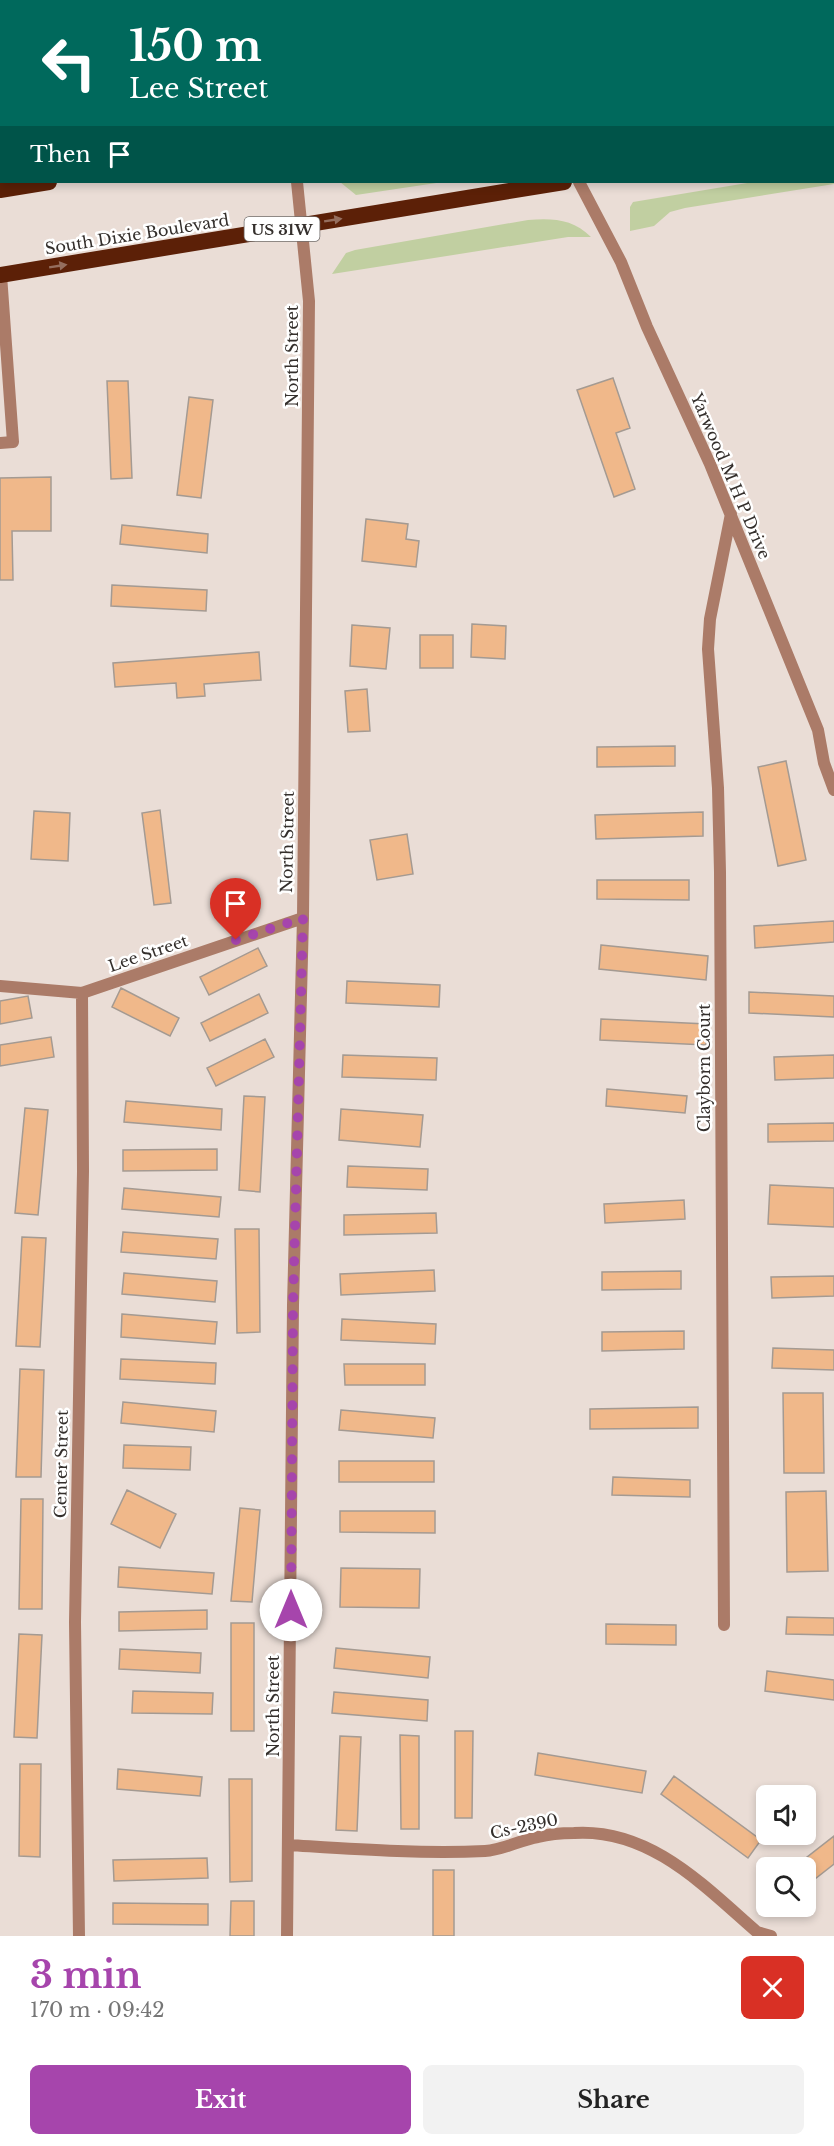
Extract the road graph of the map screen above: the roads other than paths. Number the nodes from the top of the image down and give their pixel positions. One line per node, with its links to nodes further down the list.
1 (38, 183): 5 (highway)
2 (297, 183): 6 (street, North Street)
3 (547, 183): 6 (highway, South Dixie Boulevard / US 31W, one-way to 3)
4 (580, 183): 9 (street, Yarwood M H P Drive)
5 (0, 190)
6 (303, 225): 7 (highway, South Dixie Boulevard / US 31W, one-way to 6); 11 (street, North Street)
7 (0, 275): 8 (street)
8 (0, 443)
9 (731, 514): 10 (street, Yarwood M H P Drive); 14 (street, Clayborn Court)
10 (834, 790)
11 (303, 918): 13 (street, Lee Street); 15 (street, North Street)
12 (0, 986): 13 (street, Lee Street)
13 (82, 993): 17 (street, Center Street)
14 (724, 1625)
15 (289, 1845): 16 (street, Cs-2390); 18 (street, North Street)
16 (758, 1934): 19 (street, Cs-2390)
17 (79, 1936)
18 (287, 1936)
19 (771, 1936)

